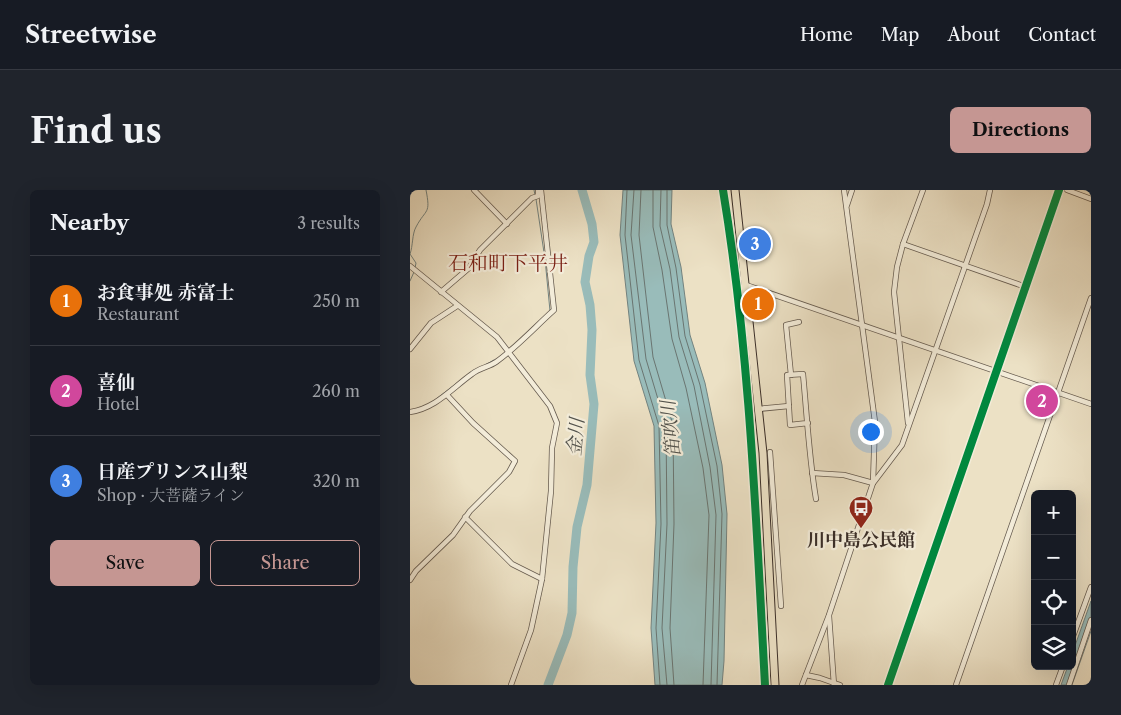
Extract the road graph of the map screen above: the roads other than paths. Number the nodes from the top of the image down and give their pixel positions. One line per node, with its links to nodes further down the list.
1 (474, 190): 12 (street)
2 (735, 190): 16 (highway)
3 (844, 190): 11 (street)
4 (852, 190): 11 (street)
5 (923, 190): 13 (street)
6 (990, 190): 14 (street)
7 (1058, 190): 17 (street)
8 (1067, 190): 10 (street)
9 (539, 192): 12 (street); 27 (street)
10 (1091, 199)
11 (846, 206): 23 (street)
12 (507, 224): 18 (street)
13 (903, 244): 14 (street); 24 (street)
14 (965, 266): 17 (street); 26 (street)
15 (411, 267): 18 (street)
16 (746, 285): 23 (street); 34 (highway)
17 (1026, 287): 28 (street)
18 (441, 292): 20 (street)
19 (1091, 298): 21 (street)
20 (457, 306): 25 (street); 27 (street)
21 (1089, 308): 30 (street)
22 (799, 322): 29 (street)
23 (862, 324): 24 (street); 40 (street)
24 (899, 337): 26 (street); 37 (street)
25 (410, 349)
26 (937, 350): 28 (street); 37 (street)
27 (508, 351): 31 (street); 45 (street)
28 (996, 371): 30 (street); 59 (street)
29 (791, 375): 33 (street); 36 (street)
30 (1059, 393): 32 (street); 60 (street)
31 (448, 395): 35 (street); 44 (street)
32 (1091, 404)
33 (789, 406): 34 (street); 36 (street)
34 (758, 409): 41 (highway)
35 (410, 412)
36 (808, 423): 39 (street)
37 (908, 425): 40 (street)
38 (770, 452): 42 (street)
39 (812, 473): 40 (street); 43 (street)
40 (873, 483): 49 (street)
41 (765, 496): 42 (street); 56 (highway)
42 (773, 497): 48 (street)
43 (816, 499)
44 (465, 517): 45 (street); 46 (street)
45 (542, 579): 55 (street)
46 (410, 580)
47 (1091, 587): 51 (street)
48 (781, 606)
49 (829, 615): 53 (street); 54 (street)
50 (1091, 620): 62 (street)
51 (1076, 628)
52 (1062, 670): 61 (street)
53 (806, 675): 54 (street); 57 (street)
54 (834, 684): 58 (street)
55 (511, 685)
56 (775, 685)
57 (802, 685)
58 (840, 685)
59 (888, 685)
60 (956, 685)
61 (1056, 685)
62 (1069, 685)

